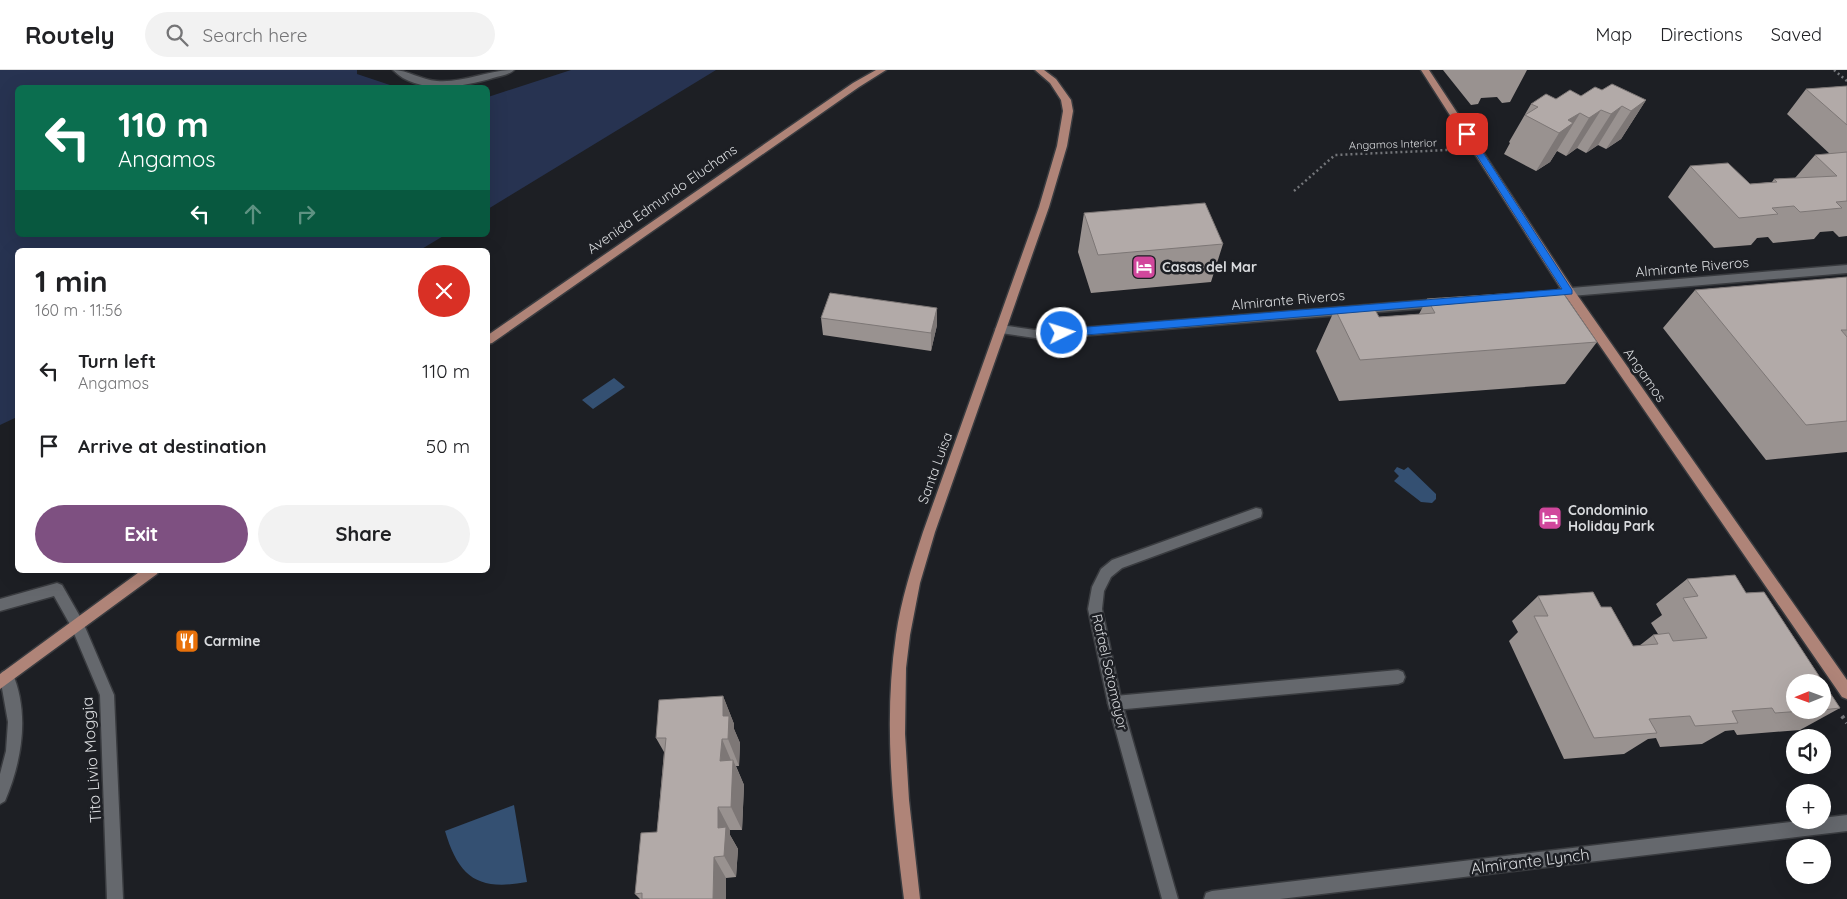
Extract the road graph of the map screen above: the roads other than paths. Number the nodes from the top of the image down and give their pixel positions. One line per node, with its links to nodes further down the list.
1 (397, 70): 2 (street)
2 (510, 70)
3 (868, 70): 7 (main road)
4 (882, 70): 7 (main road)
5 (1039, 70): 12 (main road, Santa Luisa)
6 (1425, 70): 9 (main road, Angamos)
7 (856, 85): 13 (main road, Avenida Edmundo Eluchans)
8 (1847, 269): 9 (street, Almirante Riveros)
9 (1569, 292): 10 (street, Almirante Riveros); 20 (main road, Angamos)
10 (1544, 294)
11 (1455, 301): 12 (street, Almirante Riveros)
12 (1001, 329): 25 (main road, Santa Luisa)
13 (490, 339)
14 (1256, 513): 21 (street, Rafael Sotomayor)
15 (148, 573): 17 (main road)
16 (0, 605): 17 (street, Tito Livio Moggia)
17 (77, 624): 19 (main road); 24 (street, Tito Livio Moggia)
18 (1398, 677): 21 (street)
19 (4, 679): 22 (street)
20 (1847, 692)
21 (1115, 703): 26 (street, Rafael Sotomayor)
22 (0, 796)
23 (1847, 823): 27 (street, Almirante Lynch)
24 (115, 899)
25 (912, 899)
26 (1170, 899)
27 (1212, 899)

